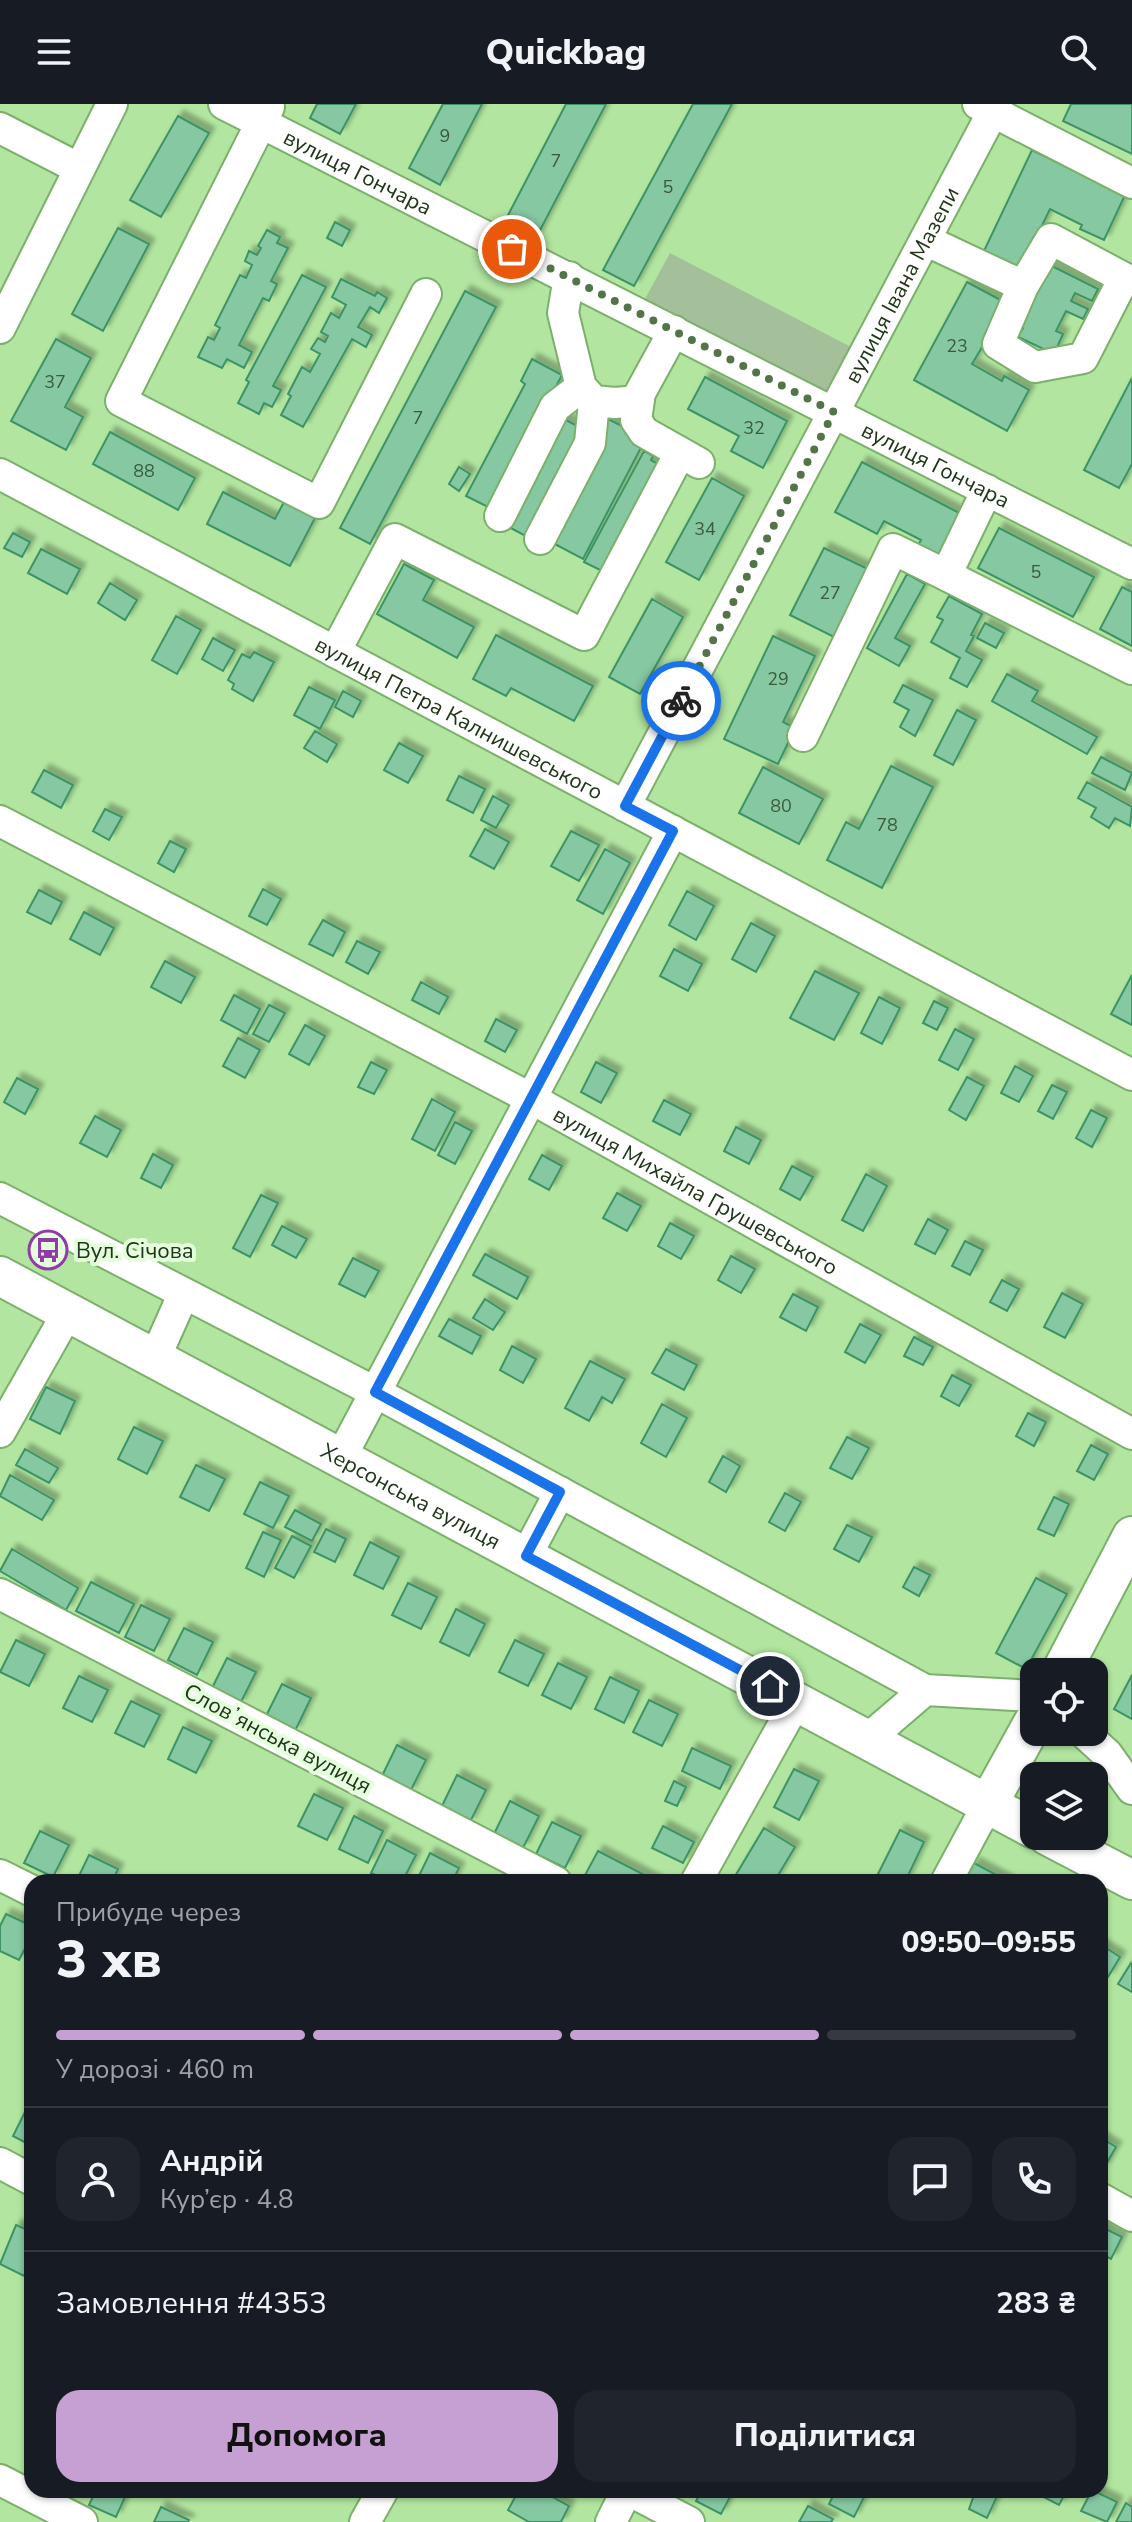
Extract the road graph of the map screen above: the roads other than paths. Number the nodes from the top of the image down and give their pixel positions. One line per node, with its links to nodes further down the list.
1 (112, 104): 6 (street)
2 (224, 104): 4 (street, вулиця Гончара)
3 (989, 107): 7 (street); 8 (street, вулиця Івана Мазепи)
4 (265, 113): 9 (street, вулиця Гончара); 11 (street)
5 (0, 128): 6 (street)
6 (78, 168): 12 (street)
7 (1132, 183)
8 (925, 240): 10 (street); 16 (street, вулиця Івана Мазепи)
9 (569, 277): 13 (street, вулиця Гончара); 14 (street)
10 (1023, 286): 10 (street)
11 (426, 294)
12 (0, 328)
13 (674, 331): 15 (street); 16 (street, вулиця Гончара)
14 (588, 394): 15 (street); 19 (street); 20 (street)
15 (638, 401): 23 (street)
16 (834, 412): 18 (street, вулиця Гончара); 26 (street, вулиця Івана Мазепи)
17 (0, 474): 23 (street, вулиця Петра Калнишевського)
18 (987, 490): 21 (street, вулиця Гончара); 22 (street)
19 (500, 516)
20 (540, 539)
21 (1132, 564)
22 (946, 575): 24 (street); 25 (street)
23 (335, 652): 26 (street, вулиця Петра Калнишевського)
24 (1132, 669)
25 (803, 736)
26 (625, 806): 28 (street, вулиця Петра Калнишевського)
27 (0, 821): 30 (street, вулиця Михайла Грушевського)
28 (673, 831): 29 (street, вулиця Петра Калнишевського); 30 (street)
29 (1132, 1075)
30 (532, 1099): 36 (street); 38 (street, вулиця Михайла Грушевського)
31 (0, 1198): 33 (street)
32 (0, 1276): 34 (main road, Херсонська вулиця)
33 (183, 1295): 35 (street); 36 (street)
34 (68, 1312): 35 (main road, Херсонська вулиця); 37 (street)
35 (155, 1358): 39 (main road, Херсонська вулиця)
36 (375, 1392): 39 (street); 40 (street)
37 (0, 1432)
38 (1132, 1434)
39 (341, 1457): 42 (main road, Херсонська вулиця)
40 (560, 1492): 42 (street); 45 (street)
41 (1132, 1536): 44 (main road)
42 (526, 1556): 47 (main road, Херсонська вулиця)
43 (0, 1594): 55 (street, Словʼянська вулиця)
44 (1068, 1658)
45 (925, 1690): 46 (street); 48 (street)
46 (1020, 1695)
47 (797, 1700): 48 (main road, Херсонська вулиця); 56 (street)
48 (869, 1738): 52 (main road, Херсонська вулиця)
49 (1020, 1746): 52 (main road)
50 (1098, 1746): 51 (street)
51 (1132, 1789)
52 (988, 1804): 53 (main road, Херсонська вулиця); 57 (street)
53 (1020, 1821)
54 (1075, 1850): 59 (main road)
55 (541, 1874)
56 (700, 1874)
57 (950, 1874)
58 (0, 1875): 60 (street)
59 (1132, 1880)
60 (24, 1887)
61 (0, 2163): 62 (street)
62 (24, 2176)
63 (1108, 2202): 64 (street)
64 (1132, 2216)
65 (0, 2480): 66 (street)
66 (24, 2492)
67 (35, 2498): 71 (street)
68 (378, 2498): 72 (street)
69 (624, 2498): 73 (street)
70 (643, 2498): 74 (street)
71 (82, 2522)
72 (365, 2522)
73 (611, 2522)
74 (689, 2522)

